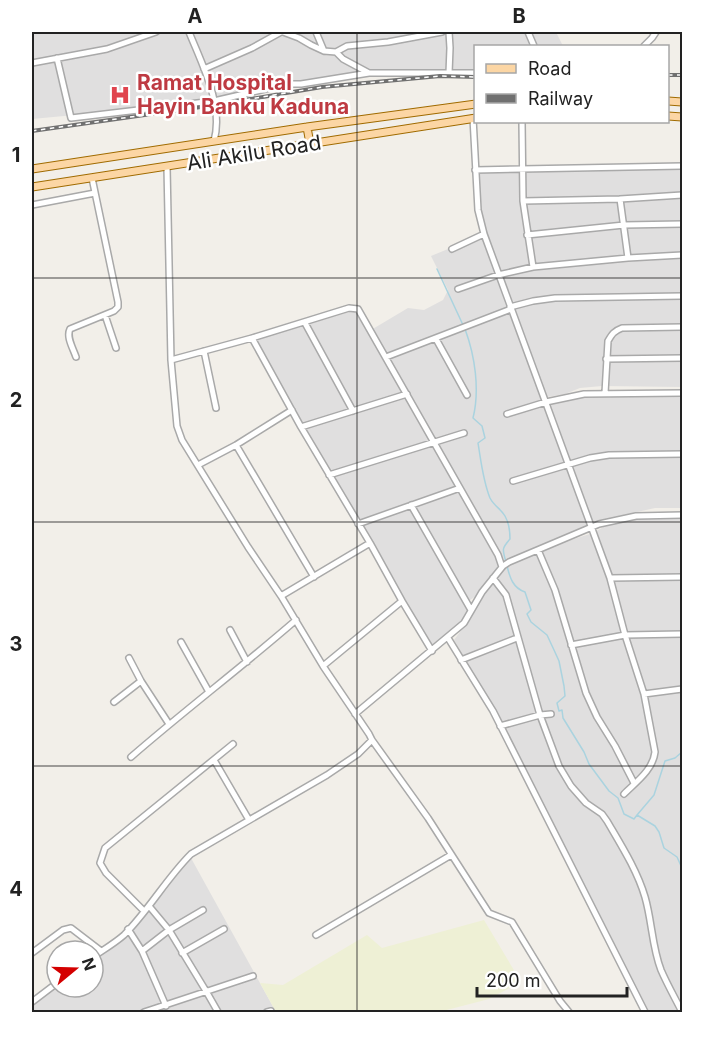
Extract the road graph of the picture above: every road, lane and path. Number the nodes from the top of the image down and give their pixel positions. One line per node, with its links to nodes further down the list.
1 (156, 32): 11 (street)
2 (189, 32): 13 (street)
3 (282, 32): 9 (street); 13 (street)
4 (316, 32): 9 (street)
5 (442, 32): 10 (street)
6 (449, 32): 15 (street)
7 (656, 32): 8 (street)
8 (645, 45)
9 (324, 51): 10 (street)
10 (336, 52): 14 (street)
11 (57, 58): 12 (street); 17 (street)
12 (32, 63)
13 (204, 69): 17 (street)
14 (369, 73): 15 (street); 17 (street)
15 (449, 73): 16 (street)
16 (474, 73)
17 (214, 101): 23 (street)
18 (474, 104): 22 (main road, Ali Akilu Road)
19 (474, 118): 24 (main road, Ali Akilu Road)
20 (474, 123): 29 (street)
21 (522, 123): 28 (street)
22 (308, 127): 23 (main road, Ali Akilu Road); 24 (main road)
23 (214, 141): 27 (main road, Ali Akilu Road)
24 (310, 144): 26 (main road, Ali Akilu Road)
25 (682, 166): 28 (street)
26 (167, 167): 30 (main road, Ali Akilu Road); 60 (street)
27 (32, 169)
28 (522, 169): 29 (street); 35 (street)
29 (475, 170): 39 (street)
30 (92, 178): 31 (main road, Ali Akilu Road); 32 (street)
31 (32, 187)
32 (95, 193): 36 (street); 49 (street)
33 (682, 195): 34 (street)
34 (621, 199): 35 (street); 38 (street)
35 (523, 201): 40 (street)
36 (32, 205)
37 (682, 224): 38 (street)
38 (624, 225): 40 (street); 43 (street)
39 (484, 234): 41 (street); 45 (street)
40 (528, 235): 44 (street)
41 (452, 249)
42 (682, 255): 43 (street)
43 (628, 258): 44 (street)
44 (533, 267): 45 (street)
45 (498, 275): 46 (street); 48 (street)
46 (458, 289)
47 (682, 296): 48 (street)
48 (511, 308): 53 (street); 65 (street)
49 (105, 315): 54 (street); 56 (street)
50 (305, 323): 52 (street); 57 (street); 68 (street)
51 (682, 327): 59 (street)
52 (252, 338): 55 (street); 67 (street)
53 (436, 339): 57 (street); 64 (street)
54 (116, 348)
55 (204, 351): 60 (street); 66 (street)
56 (76, 357)
57 (386, 357): 63 (street)
58 (682, 358): 59 (street)
59 (606, 359): 61 (street)
60 (171, 360): 75 (street)
61 (605, 393): 62 (street); 65 (street)
62 (682, 393)
63 (407, 394): 68 (street); 72 (street)
64 (467, 395)
65 (546, 402): 69 (street); 76 (street)
66 (216, 408)
67 (292, 410): 70 (street); 73 (street)
68 (352, 411): 70 (street)
69 (507, 414)
70 (301, 427): 77 (street)
71 (464, 433): 72 (street)
72 (434, 442): 77 (street); 79 (street)
73 (236, 444): 75 (street); 87 (street)
74 (682, 454): 76 (street)
75 (198, 465): 91 (street)
76 (568, 465): 78 (street); 83 (street)
77 (329, 475): 82 (street)
78 (513, 481)
79 (460, 488): 80 (street); 86 (street)
80 (411, 506): 82 (street); 93 (street)
81 (682, 515): 83 (street)
82 (358, 524): 84 (street)
83 (592, 526): 85 (street); 90 (street)
84 (370, 543): 87 (street); 92 (street)
85 (538, 550): 86 (street); 101 (street)
86 (503, 567): 89 (street)
87 (314, 577): 91 (street)
88 (682, 577): 90 (street)
89 (493, 578): 93 (street); 99 (street)
90 (610, 578): 97 (street)
91 (281, 596): 94 (street)
92 (402, 601): 102 (street); 106 (street)
93 (471, 610): 98 (street)
94 (296, 620): 105 (street); 106 (street)
95 (230, 630): 105 (street)
96 (682, 634): 97 (street)
97 (625, 635): 101 (street); 110 (street)
98 (448, 638): 102 (street); 104 (street)
99 (517, 638): 104 (street); 114 (street)
100 (181, 642): 109 (street)
101 (571, 645): 121 (street)
102 (432, 651): 112 (street)
103 (129, 658): 107 (street)
104 (461, 660): 116 (street)
105 (247, 662): 109 (street)
106 (323, 666): 112 (street)
107 (141, 681): 111 (street); 115 (street)
108 (682, 689): 110 (street)
109 (208, 692): 115 (street)
110 (644, 694): 121 (street)
111 (114, 702)
112 (356, 714): 117 (street)
113 (551, 714): 114 (street)
114 (540, 715): 116 (street); 148 (street)
115 (169, 724): 119 (street)
116 (500, 726): 147 (street)
117 (372, 740): 123 (street); 124 (street)
118 (233, 744): 120 (street)
119 (131, 757)
120 (214, 760): 123 (street); 127 (street)
121 (634, 783): 122 (street)
122 (624, 794)
123 (249, 820): 125 (street)
124 (451, 855): 131 (street); 146 (street)
125 (149, 906): 127 (street); 130 (street)
126 (203, 910): 130 (street)
127 (144, 911): 128 (street)
128 (128, 929): 135 (street); 136 (street)
129 (224, 929): 138 (street)
130 (168, 930): 136 (street); 138 (street)
131 (316, 935)
132 (51, 939): 133 (street)
133 (86, 939)
134 (45, 943): 137 (street)
135 (105, 949)
136 (142, 951): 143 (street)
137 (32, 953)
138 (183, 953): 140 (street)
139 (253, 976): 140 (street)
140 (206, 991): 143 (street); 145 (street)
141 (45, 992): 142 (street)
142 (32, 1002)
143 (166, 1006): 144 (street)
144 (144, 1012)
145 (218, 1012)
146 (569, 1012)
147 (645, 1012)
148 (682, 1012)

